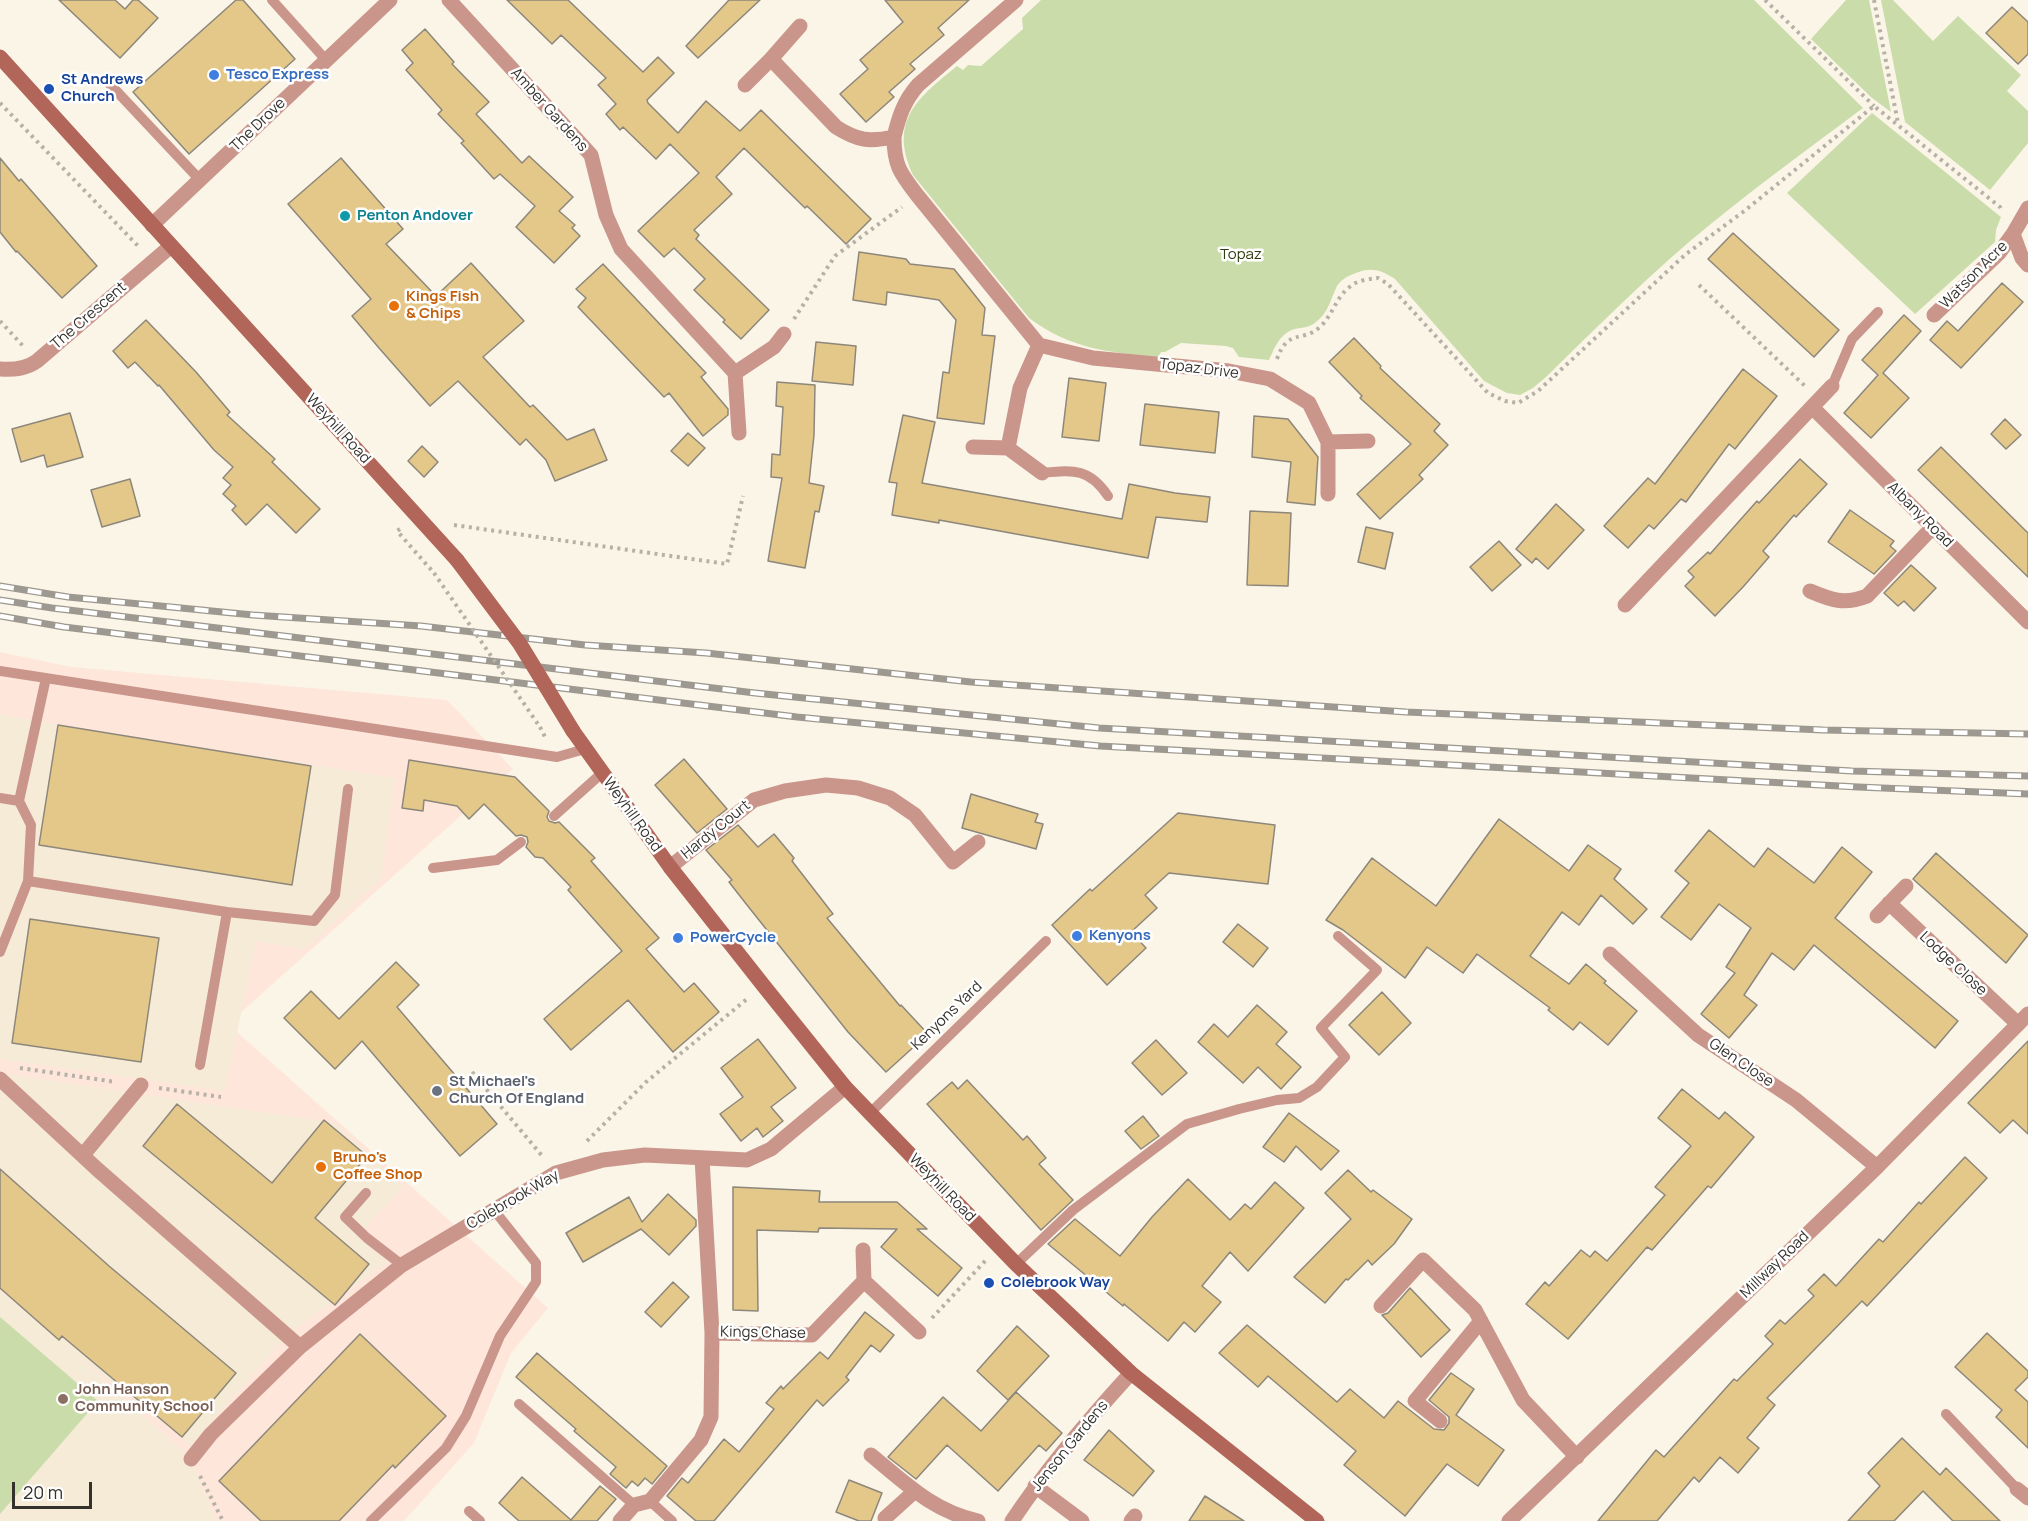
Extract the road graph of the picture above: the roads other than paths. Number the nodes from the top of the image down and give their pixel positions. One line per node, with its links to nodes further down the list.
1 (272, 0): 8 (lane)
2 (390, 0): 8 (street, The Drove)
3 (449, 0): 23 (street, Amber Gardens)
4 (1016, 0): 11 (street)
5 (800, 26): 7 (street)
6 (0, 57): 14 (main road, Weyhill Road)
7 (771, 59): 10 (street); 11 (street)
8 (326, 60): 12 (street, The Drove)
9 (107, 81): 12 (lane)
10 (745, 85)
11 (894, 136): 21 (street)
12 (201, 180): 14 (street, The Drove)
13 (2028, 208): 15 (street, Watson Acre)
14 (152, 225): 16 (main road, Weyhill Road)
15 (2013, 234): 17 (street, Watson Acre); 19 (street, Watson Acre)
16 (171, 246): 22 (street, The Crescent); 40 (main road, Weyhill Road, bridge)
17 (2028, 265)
18 (1878, 312): 24 (lane)
19 (1934, 315)
20 (784, 334): 23 (street)
21 (1039, 345): 28 (street, Topaz Drive); 30 (street)
22 (0, 369)
23 (735, 373): 26 (street)
24 (1832, 386): 25 (street)
25 (1816, 404): 34 (street, Albany Road); 36 (street)
26 (738, 433)
27 (1368, 441): 28 (street)
28 (1328, 442): 32 (street, Topaz Drive)
29 (973, 447): 30 (street)
30 (1008, 448): 31 (street)
31 (1042, 473): 33 (lane)
32 (1328, 494)
33 (1108, 496)
34 (1932, 528): 35 (street); 37 (street, Albany Road)
35 (1810, 591)
36 (1625, 605)
37 (2028, 622)
38 (0, 671): 39 (lane)
39 (46, 678): 40 (lane); 44 (lane)
40 (585, 749): 41 (main road, Weyhill Road)
41 (602, 773): 45 (lane); 48 (main road, Weyhill Road)
42 (348, 789): 53 (lane)
43 (0, 798): 44 (lane)
44 (19, 801): 50 (lane)
45 (554, 816)
46 (521, 842): 49 (lane)
47 (978, 842): 48 (street, Hardy Court)
48 (670, 867): 63 (main road, Weyhill Road)
49 (434, 868)
50 (28, 881): 53 (lane); 57 (lane)
51 (1906, 886): 52 (street)
52 (1889, 903): 54 (street); 59 (street, Lodge Close)
53 (227, 912): 60 (lane)
54 (1877, 916)
55 (1338, 936): 71 (lane)
56 (1046, 941): 64 (lane, Kenyons Yard)
57 (0, 952)
58 (1610, 954): 67 (street, Glen Close)
59 (2023, 1019): 67 (street, Millway Road)
60 (200, 1065)
61 (0, 1079): 65 (street)
62 (141, 1085): 65 (street)
63 (845, 1087): 64 (main road, Weyhill Road); 66 (street, Colebrook Way)
64 (870, 1113): 71 (main road, Weyhill Road)
65 (82, 1155): 78 (street)
66 (702, 1158): 69 (street, Colebrook Way); 77 (street, Kings Chase)
67 (1876, 1167): 84 (street, Millway Road)
68 (366, 1193): 72 (lane)
69 (494, 1210): 72 (street, Colebrook Way); 94 (lane)
70 (863, 1250): 73 (street)
71 (1016, 1264): 79 (main road, Weyhill Road)
72 (402, 1265): 78 (street, Colebrook Way)
73 (864, 1281): 76 (street); 77 (street, Kings Chase)
74 (1381, 1306): 75 (street)
75 (1481, 1321): 82 (street); 84 (street)
76 (919, 1332)
77 (712, 1333): 89 (street, Kings Chase)
78 (300, 1347): 85 (street, Colebrook Way)
79 (1131, 1373): 86 (street, Jenson Gardens); 101 (main road, Weyhill Road)
80 (519, 1404): 90 (lane)
81 (1946, 1414): 88 (lane)
82 (1440, 1421)
83 (871, 1455): 87 (street)
84 (1577, 1456): 93 (street, Millway Road)
85 (191, 1459)
86 (1035, 1486): 99 (street, Jenson Gardens); 100 (street)
87 (915, 1491): 92 (street); 98 (street)
88 (2023, 1493)
89 (650, 1501): 90 (street); 97 (lane)
90 (634, 1505): 96 (street)
91 (469, 1511): 95 (lane)
92 (885, 1518)
93 (1514, 1518)
94 (371, 1521)
95 (480, 1521)
96 (621, 1521)
97 (672, 1521)
98 (978, 1521)
99 (1012, 1521)
100 (1082, 1521)
101 (1317, 1521)

